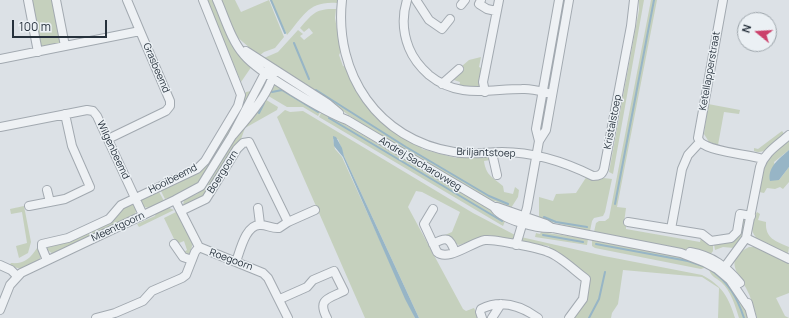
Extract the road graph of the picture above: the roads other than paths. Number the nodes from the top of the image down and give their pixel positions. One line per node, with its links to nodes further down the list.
1 (28, 0): 19 (street)
2 (56, 0): 18 (street)
3 (127, 0): 17 (street, Grasbeemd)
4 (203, 0): 38 (street, Hooibeemd)
5 (217, 0): 22 (street, Andrej Sacharovweg)
6 (342, 0): 33 (street, Briljantstoep)
7 (407, 0): 23 (street)
8 (416, 0): 16 (street)
9 (499, 0): 15 (street)
10 (559, 0): 25 (street)
11 (569, 0): 26 (street)
12 (634, 0): 34 (street, Kristalstoep)
13 (723, 0): 32 (street, Ketellapperstraat)
14 (478, 1): 15 (street)
15 (496, 11): 24 (street)
16 (450, 19)
17 (140, 31): 18 (street, Grasbeemd); 30 (street, Grasbeemd)
18 (65, 46): 19 (street, Grasbeemd)
19 (38, 52): 20 (street, Grasbeemd)
20 (0, 59)
21 (459, 69): 23 (street)
22 (271, 74): 39 (street, Meentgoorn); 48 (street, Andrej Sacharovweg)
23 (442, 84): 24 (street)
24 (484, 92): 25 (street)
25 (544, 92): 26 (street); 31 (street)
26 (552, 94): 31 (street)
27 (65, 114): 28 (street, Wilgenbeemd); 30 (street, Wilgenbeemd); 40 (street)
28 (0, 127)
29 (789, 135): 35 (street)
30 (108, 140): 38 (street, Wilgenbeemd)
31 (539, 140): 34 (street)
32 (700, 142): 35 (street); 52 (street)
33 (492, 153): 34 (street, Briljantstoep); 36 (street)
34 (536, 156): 48 (street)
35 (763, 159): 47 (street)
36 (497, 175)
37 (47, 190): 40 (street)
38 (135, 198): 46 (street, Wilgenbeemd); 60 (street, Hooibeemd)
39 (175, 200): 45 (street, Roegoorn); 46 (street, Meentgoorn)
40 (50, 202): 41 (street)
41 (29, 206)
42 (258, 208): 51 (street)
43 (433, 209): 55 (street)
44 (315, 210): 49 (street)
45 (181, 211): 49 (street, Boergoorn); 57 (street, Roegoorn)
46 (143, 215): 60 (street, Meentgoorn)
47 (751, 216): 52 (street); 53 (street)
48 (523, 220): 56 (street); 64 (street, Andrej Sacharovweg)
49 (288, 222): 51 (street)
50 (628, 222): 52 (street)
51 (260, 224): 62 (street)
52 (671, 229)
53 (746, 238): 59 (street); 64 (street)
54 (174, 244): 61 (street)
55 (434, 244): 58 (street); 58 (street)
56 (516, 244): 58 (street); 77 (street)
57 (199, 247): 61 (street); 62 (street, Roegoorn)
58 (455, 252)
59 (789, 259)
60 (47, 260): 65 (street, Meentgoorn)
61 (192, 260): 71 (street)
62 (236, 262): 68 (street, Roegoorn)
63 (0, 265): 65 (street)
64 (723, 270): 78 (street, Andrej Sacharovweg)
65 (17, 276): 66 (street, Meentgoorn)
66 (9, 288): 67 (street); 70 (street, Meentgoorn)
67 (18, 292)
68 (280, 299): 72 (street, Roegoorn); 73 (street)
69 (501, 304): 74 (street); 75 (street); 76 (street)
70 (0, 310)
71 (96, 318)
72 (288, 318)
73 (327, 318)
74 (482, 318)
75 (492, 318)
76 (538, 318)
77 (569, 318)
78 (752, 318)

